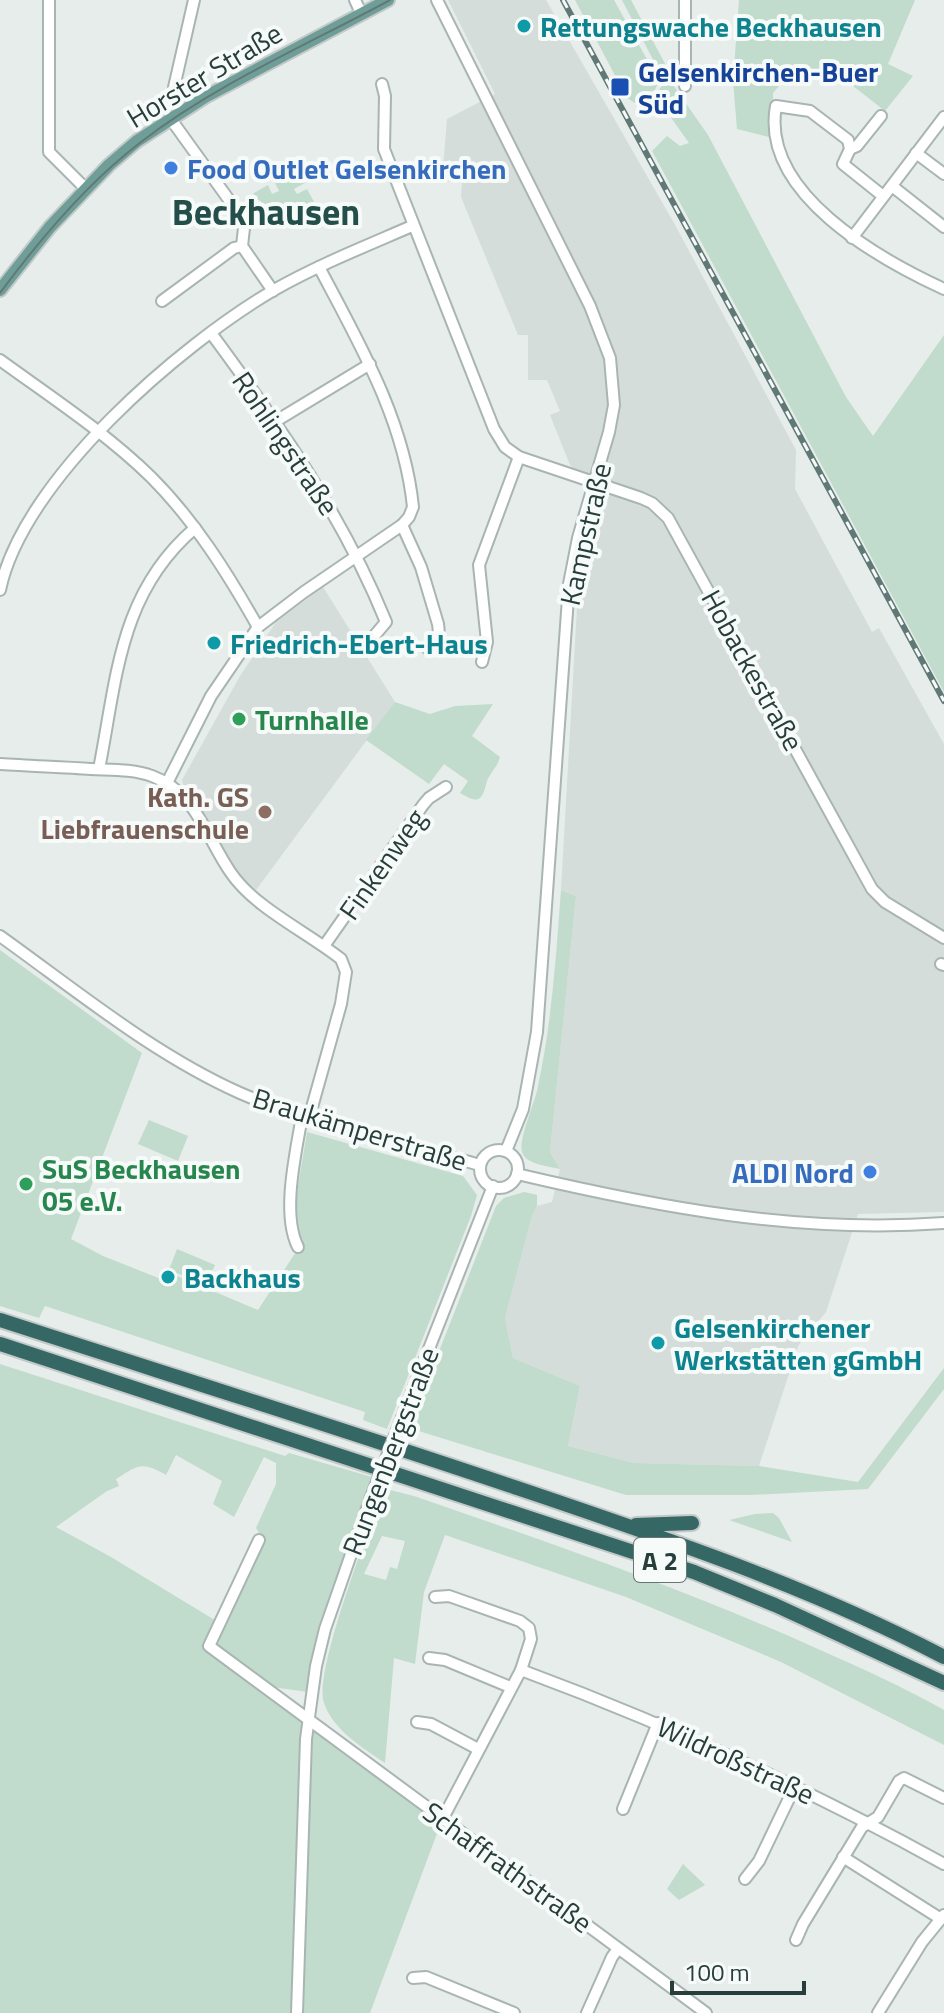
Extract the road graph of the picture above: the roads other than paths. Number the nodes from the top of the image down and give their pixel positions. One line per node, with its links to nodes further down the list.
1 (49, 0): 18 (street)
2 (194, 0): 10 (street)
3 (355, 0): 7 (street)
4 (388, 0): 7 (main road, Horster Straße)
5 (437, 0): 35 (street, Kampstraße)
6 (685, 0): 9 (street)
7 (361, 13): 13 (main road, Horster Straße)
8 (382, 84): 20 (street)
9 (685, 86)
10 (172, 96)
11 (881, 116): 14 (street)
12 (944, 117): 15 (street)
13 (170, 118): 18 (main road, Horster Straße); 23 (street)
14 (850, 149): 19 (street); 22 (street)
15 (916, 153): 16 (street); 17 (street)
16 (944, 174)
17 (892, 186): 19 (street); 21 (street)
18 (86, 189): 26 (main road, Horster Straße)
19 (883, 196): 22 (street)
20 (412, 226): 24 (street); 34 (street)
21 (944, 227)
22 (852, 238): 25 (street)
23 (242, 246): 27 (street); 28 (street)
24 (319, 267): 27 (street); 31 (street)
25 (944, 289)
26 (0, 290)
27 (273, 291): 29 (street)
28 (162, 301)
29 (211, 333): 32 (street, Rohlingstraße); 33 (street)
30 (0, 360): 33 (street)
31 (370, 364): 32 (street); 36 (street)
32 (276, 421): 38 (street, Rohlingstraße)
33 (98, 433): 37 (street); 39 (street)
34 (519, 457): 35 (street, Hobackestraße); 43 (street)
35 (595, 482): 49 (street, Hobackestraße); 52 (street, Kampstraße)
36 (402, 525): 38 (street); 42 (street)
37 (195, 528): 40 (street); 45 (street)
38 (356, 555): 40 (street); 41 (street, Rohlingstraße)
39 (0, 590)
40 (258, 627): 46 (street)
41 (375, 635)
42 (428, 649)
43 (482, 662)
44 (0, 764): 45 (street)
45 (99, 769): 46 (street)
46 (167, 783): 50 (street)
47 (446, 787): 50 (street, Finkenweg)
48 (0, 936): 51 (street, Braukämperstraße)
49 (944, 938)
50 (324, 946): 51 (street)
51 (306, 1117): 53 (street, Braukämperstraße); 57 (street)
52 (506, 1151): 53 (street, Braukämperstraße); 54 (street, Braukämperstraße)
53 (480, 1165): 55 (street, Braukämperstraße)
54 (517, 1174): 55 (street, Braukämperstraße); 56 (street)
55 (493, 1186): 69 (street, Rungenbergstraße, bridge)
56 (944, 1223)
57 (298, 1247)
58 (0, 1320): 61 (highway, A 2)
59 (0, 1344): 67 (highway, A 2)
60 (692, 1523): 61 (highway)
61 (628, 1525): 64 (highway, A 2)
62 (259, 1540): 69 (street)
63 (435, 1597): 66 (street)
64 (944, 1657)
65 (429, 1658): 68 (street)
66 (521, 1670): 68 (street); 71 (street, Wildroßstraße)
67 (944, 1683)
68 (510, 1687): 72 (street)
69 (309, 1721): 76 (street, Schaffrathstraße); 85 (street, Rungenbergstraße)
70 (417, 1722): 72 (street)
71 (658, 1723): 73 (street, Wildroßstraße); 75 (street)
72 (478, 1749): 76 (street)
73 (795, 1786): 77 (street, Wildroßstraße); 80 (street)
74 (944, 1798): 77 (street)
75 (623, 1809)
76 (442, 1820): 83 (street, Schaffrathstraße)
77 (867, 1822): 78 (street); 79 (street, Wildroßstraße)
78 (843, 1857): 81 (street); 82 (street)
79 (944, 1864)
80 (745, 1879)
81 (942, 1917): 89 (street)
82 (796, 1940)
83 (618, 1949): 87 (street); 88 (street, Schaffrathstraße)
84 (413, 1978): 86 (street)
85 (297, 2013)
86 (514, 2013)
87 (587, 2013)
88 (706, 2013)
89 (878, 2013)

